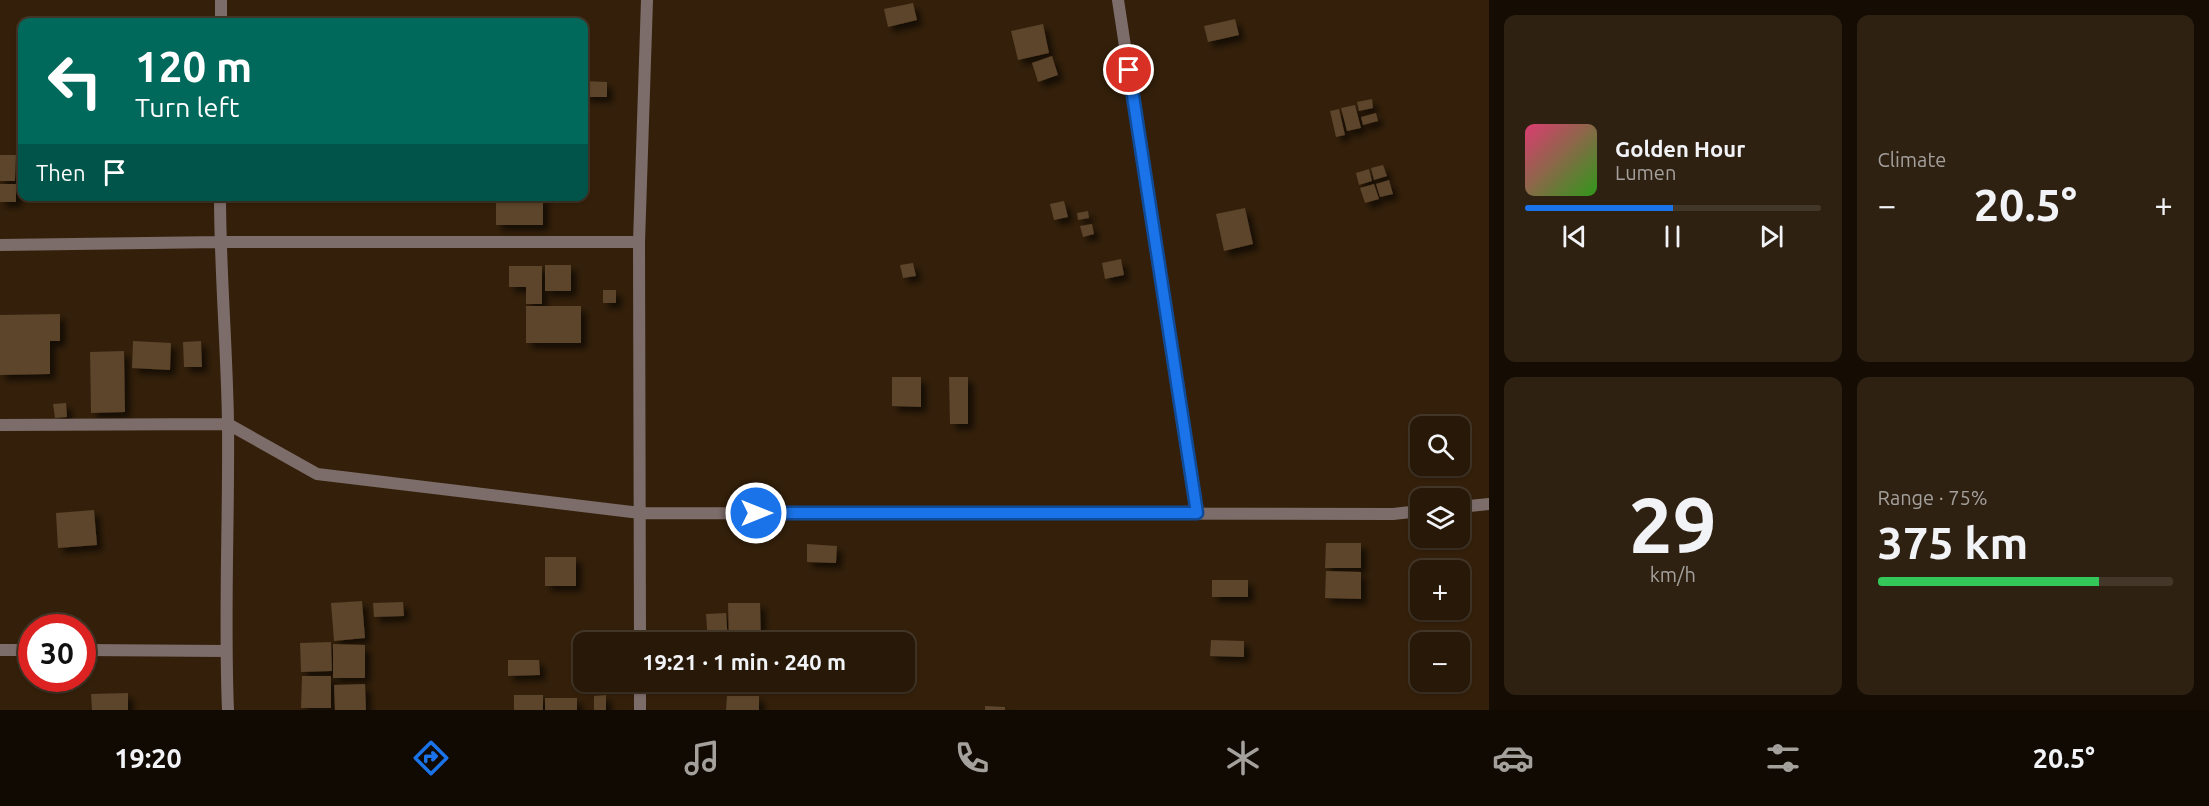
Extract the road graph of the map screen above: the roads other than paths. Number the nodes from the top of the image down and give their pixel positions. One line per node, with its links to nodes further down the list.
1 (221, 0): 4 (street)
2 (647, 0): 7 (street)
3 (1118, 0): 15 (street)
4 (221, 18)
5 (220, 201): 6 (street)
6 (220, 242): 7 (street); 8 (street); 9 (street)
7 (639, 242): 14 (street)
8 (0, 245)
9 (228, 424): 10 (street); 14 (street); 20 (street)
10 (0, 425)
11 (1489, 504): 12 (street)
12 (1470, 506)
13 (1410, 512): 15 (street)
14 (640, 513): 15 (street); 16 (street)
15 (1197, 513)
16 (640, 632)
17 (0, 650): 18 (street)
18 (18, 650)
19 (96, 650): 20 (street)
20 (226, 651): 22 (street)
21 (640, 692): 23 (street)
22 (228, 710)
23 (640, 710)

